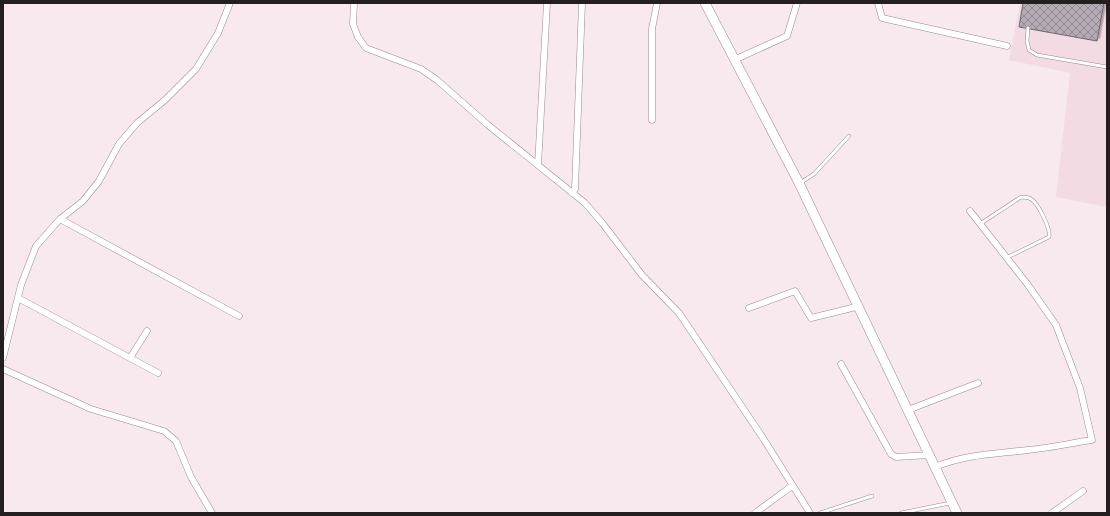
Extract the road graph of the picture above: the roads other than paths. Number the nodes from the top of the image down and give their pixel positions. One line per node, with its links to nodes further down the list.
1 (230, 3): 19 (street)
2 (354, 3): 15 (street)
3 (547, 3): 15 (street)
4 (582, 3): 17 (street)
5 (657, 3): 13 (street)
6 (705, 3): 11 (street)
7 (797, 3): 11 (street)
8 (878, 3): 10 (street)
9 (1028, 28): 12 (lane)
10 (1007, 46)
11 (734, 60): 16 (street)
12 (1107, 67)
13 (652, 120)
14 (849, 136): 16 (lane)
15 (538, 165): 17 (street)
16 (799, 184): 23 (street)
17 (572, 193): 36 (street)
18 (970, 212): 20 (street)
19 (60, 219): 22 (street); 25 (street)
20 (980, 224): 21 (street); 21 (lane)
21 (1006, 258): 35 (street)
22 (18, 298): 27 (street); 28 (street)
23 (856, 307): 24 (street); 33 (street)
24 (749, 308)
25 (239, 316)
26 (146, 330): 28 (street)
27 (3, 358)
28 (130, 358): 31 (street)
29 (842, 364): 34 (street)
30 (3, 369): 40 (street)
31 (158, 373)
32 (978, 383): 33 (street)
33 (908, 410): 34 (street)
34 (930, 455): 35 (street)
35 (935, 467): 39 (street)
36 (792, 486): 41 (street); 42 (street)
37 (1083, 491): 46 (street)
38 (872, 496): 43 (lane)
39 (952, 503): 44 (lane); 45 (street)
40 (212, 513)
41 (755, 513)
42 (810, 513)
43 (820, 513)
44 (901, 513)
45 (957, 513)
46 (1052, 513)

